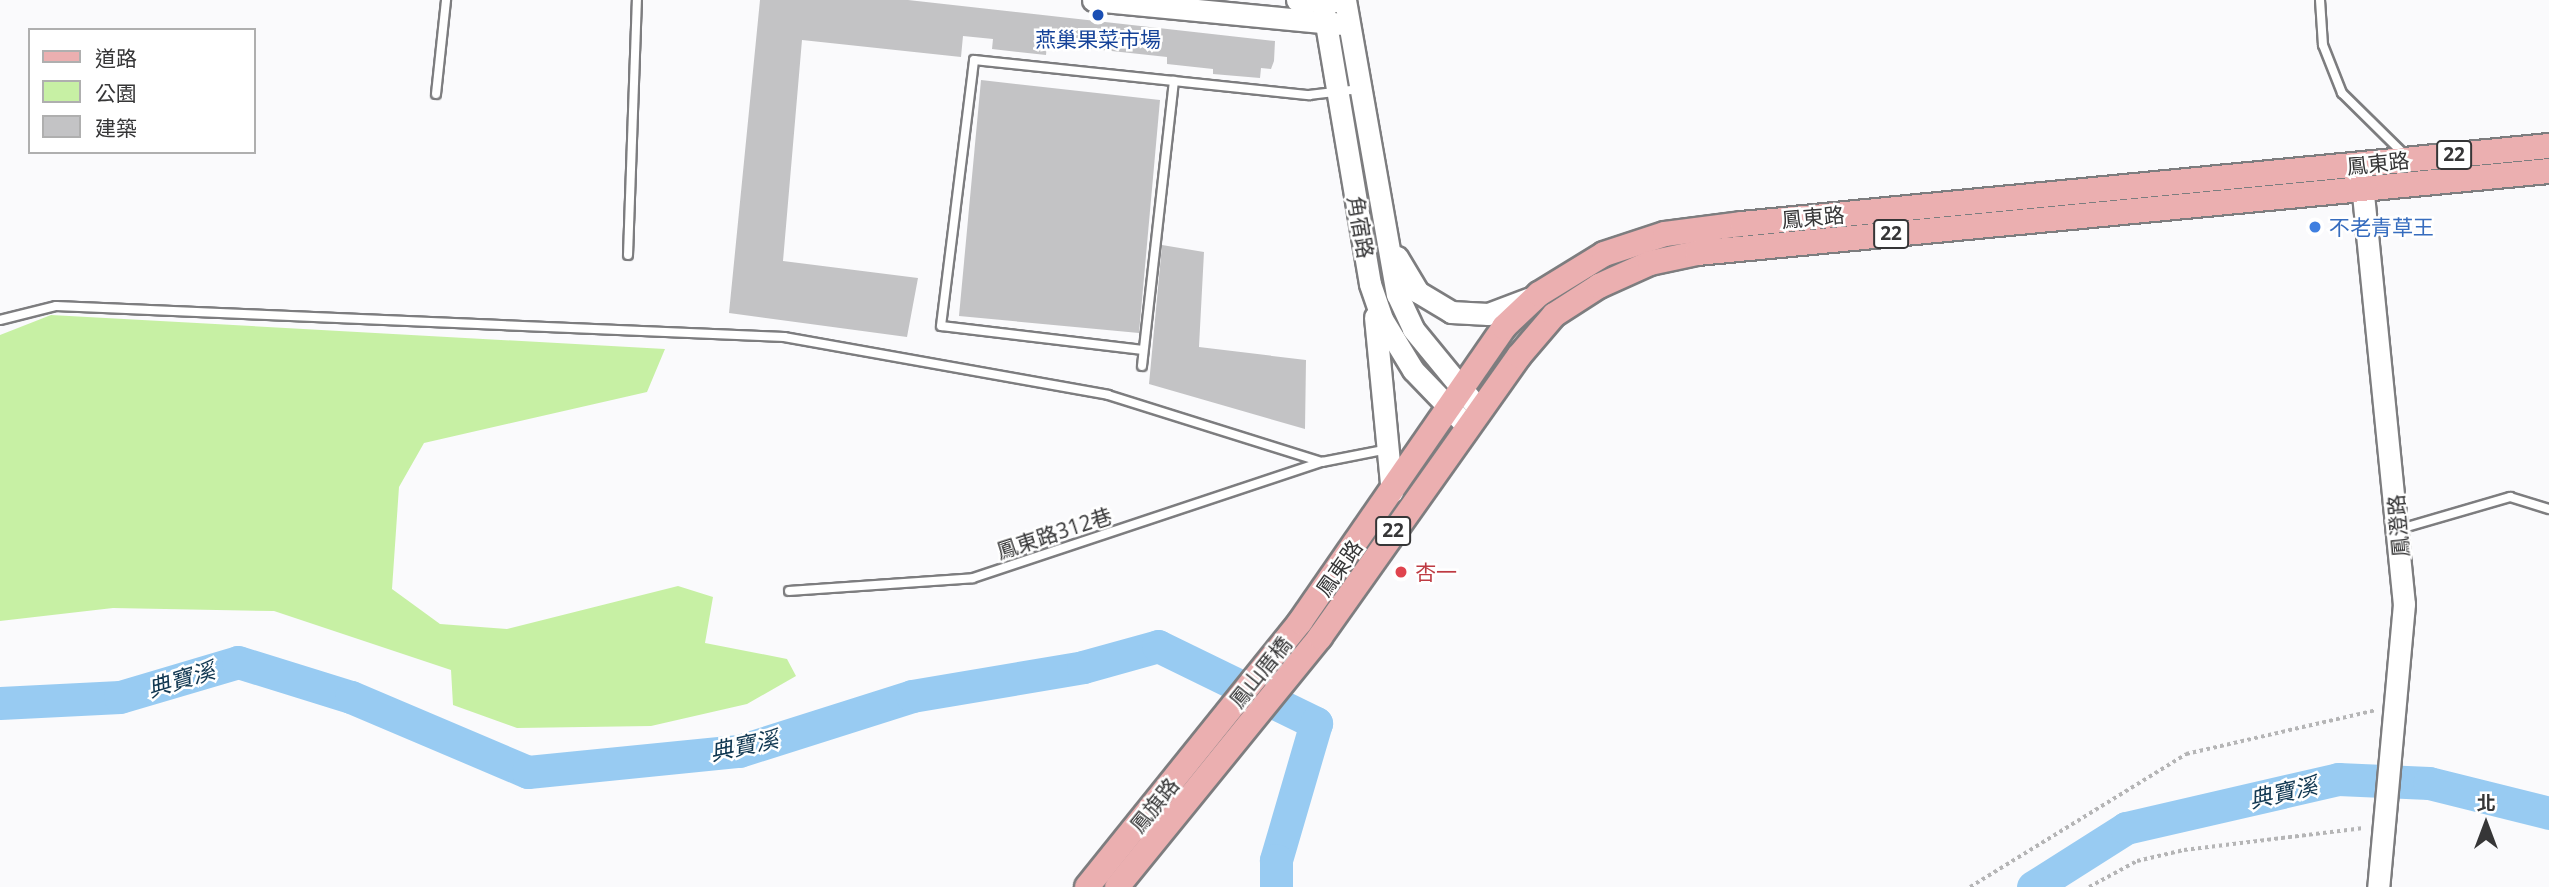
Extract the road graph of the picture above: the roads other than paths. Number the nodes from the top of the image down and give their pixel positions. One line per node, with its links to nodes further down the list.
1 (446, 0): 13 (lane)
2 (637, 0): 19 (lane)
3 (1093, 0): 9 (main road)
4 (1297, 0): 7 (main road)
5 (1344, 0): 7 (main road); 8 (main road, 角宿路)
6 (2320, 0): 15 (lane)
7 (1322, 1): 9 (main road, 角宿路)
8 (1349, 23): 9 (main road); 11 (main road, 角宿路)
9 (1326, 25): 12 (main road, 角宿路)
10 (1174, 81): 12 (lane); 23 (lane); 23 (lane)
11 (1360, 89): 12 (lane); 18 (main road, 角宿路)
12 (1338, 92): 20 (main road, 角宿路)
13 (436, 94)
14 (2549, 146): 15 (main road, 鳳東路 / 22)
15 (2409, 159): 17 (main road, 鳳東路 / 22)
16 (2549, 172): 17 (main road, 鳳東路 / 22)
17 (2361, 177): 21 (main road, 鳳東路 / 22); 26 (main road, 鳳東路 / 22); 31 (main road, 鳳澄路)
18 (1382, 227): 21 (main road); 25 (main road, 角宿路)
19 (628, 255)
20 (1370, 284): 25 (main road, 角宿路); 27 (main road)
21 (1539, 294): 25 (main road, 鳳東路 / 22)
22 (0, 320): 28 (lane)
23 (1143, 350): 24 (lane)
24 (1142, 366)
25 (1454, 398): 26 (main road, 角宿路); 29 (main road, 鳳東路 / 22)
26 (1472, 416): 34 (main road, 鳳東路 / 22)
27 (1391, 449): 28 (lane, 鳳東路312巷); 29 (main road)
28 (1322, 462): 32 (lane, 鳳東路312巷)
29 (1392, 492): 33 (main road, 鳳東路 / 22)
30 (2549, 509): 31 (lane)
31 (2400, 529): 39 (main road, 鳳澄路)
32 (789, 591)
33 (1300, 622): 35 (main road, 鳳山厝橋 / 22)
34 (1320, 637): 35 (main road, 鳳山厝橋 / 22)
35 (1230, 728): 36 (main road, 鳳旗路 / 22)
36 (1195, 772): 37 (main road, 鳳旗路 / 22); 38 (main road, 鳳旗路 / 22)
37 (1087, 887)
38 (1117, 887)
39 (2378, 887)

